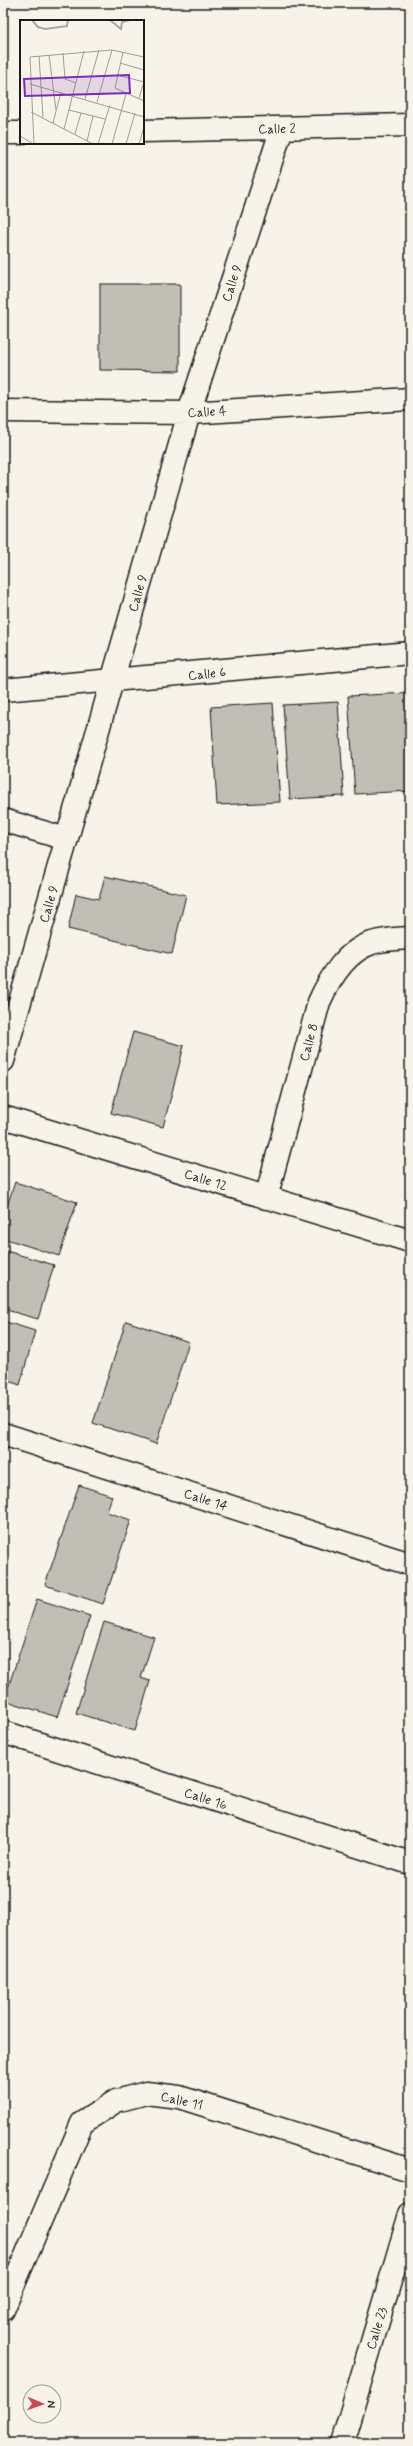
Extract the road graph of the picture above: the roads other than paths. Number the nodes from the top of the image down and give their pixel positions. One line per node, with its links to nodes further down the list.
1 (410, 125): 2 (street, Calle 2)
2 (282, 128): 3 (street, Calle 2); 8 (street, Calle 9)
3 (144, 131)
4 (3, 133): 5 (street)
5 (20, 133)
6 (410, 399): 8 (street, Calle 4)
7 (3, 411): 8 (street, Calle 4)
8 (189, 413): 10 (street, Calle 9)
9 (410, 653): 10 (street, Calle 6)
10 (111, 682): 11 (street, Calle 6); 13 (street, Calle 9)
11 (3, 690)
12 (3, 820): 13 (street)
13 (66, 839): 15 (street, Calle 9)
14 (410, 938): 17 (street, Calle 8)
15 (3, 1061)
16 (3, 1116): 17 (street, Calle 12)
17 (266, 1198): 18 (street, Calle 12)
18 (410, 1241)
19 (3, 1434): 20 (street, Calle 14)
20 (410, 1564)
21 (3, 1732): 22 (street, Calle 16)
22 (410, 1863)
23 (410, 2170): 25 (street, Calle 11)
24 (410, 2214): 26 (street, Calle 23)
25 (3, 2310)
26 (342, 2443)

